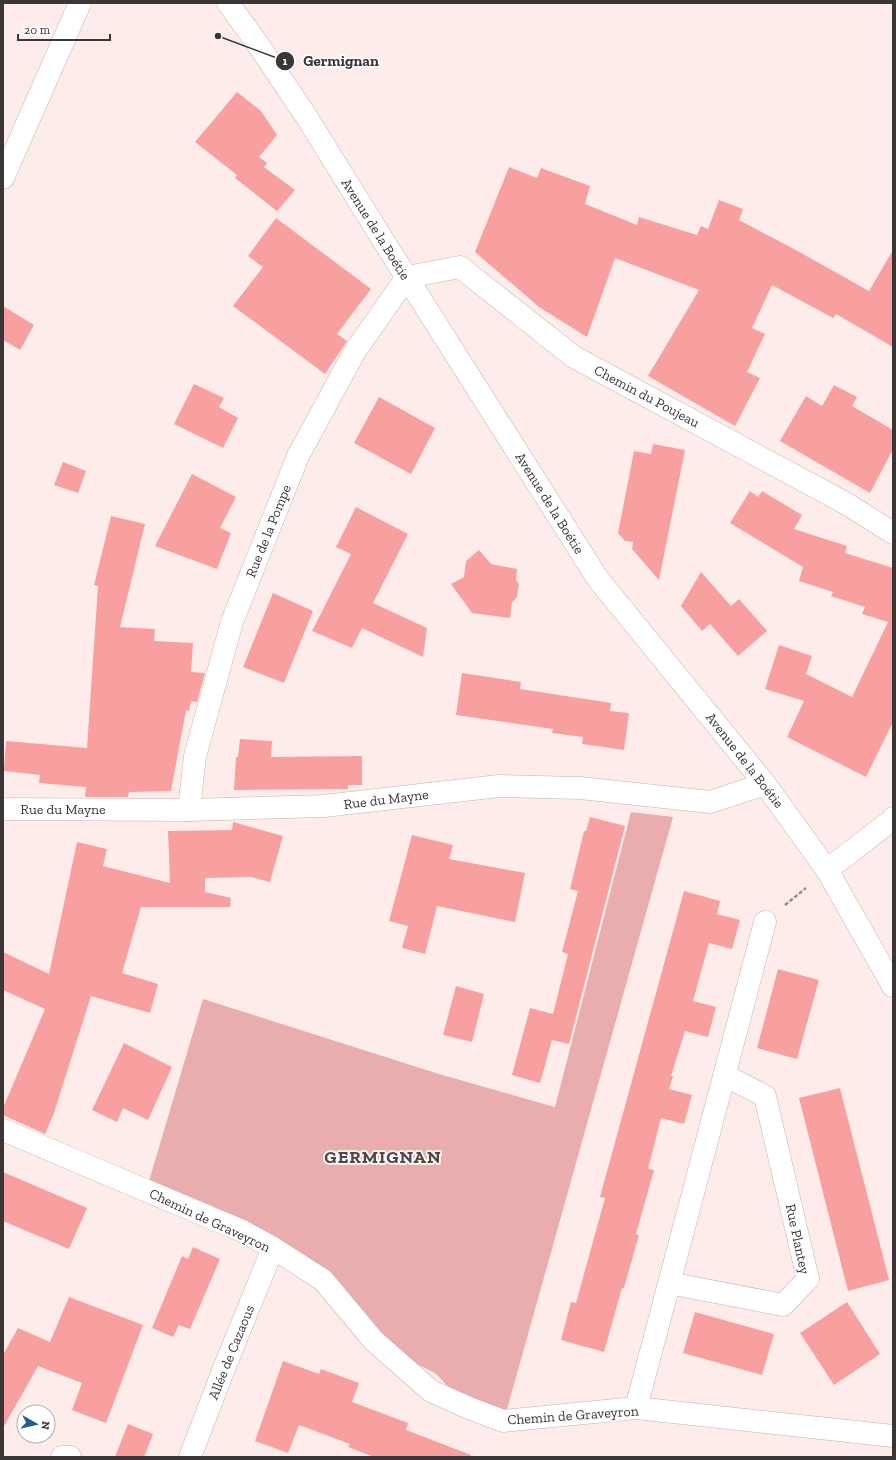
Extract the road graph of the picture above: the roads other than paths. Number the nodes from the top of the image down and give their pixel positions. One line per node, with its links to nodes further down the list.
1 (80, 3): 3 (street)
2 (228, 3): 4 (street, Avenue de la Boétie)
3 (3, 178)
4 (407, 277): 5 (street, Chemin du Poujeau); 6 (street, Avenue de la Boétie); 8 (street, Rue de la Pompe)
5 (893, 533)
6 (765, 784): 8 (street, Rue du Mayne); 10 (street, Avenue de la Boétie)
7 (3, 809): 8 (street, Rue du Mayne)
8 (189, 810)
9 (893, 818): 10 (street)
10 (827, 870): 12 (street, Avenue de la Boétie)
11 (765, 922): 13 (street)
12 (893, 986)
13 (724, 1075): 16 (street); 16 (street, Rue Plantey)
14 (3, 1130): 15 (street, Chemin de Graveyron)
15 (273, 1248): 17 (street, Chemin de Graveyron); 21 (street, Allée de Cazaous)
16 (669, 1283): 17 (street)
17 (636, 1408): 18 (street, Chemin de Graveyron)
18 (893, 1436)
19 (62, 1457): 20 (street)
20 (70, 1457)
21 (190, 1457)

